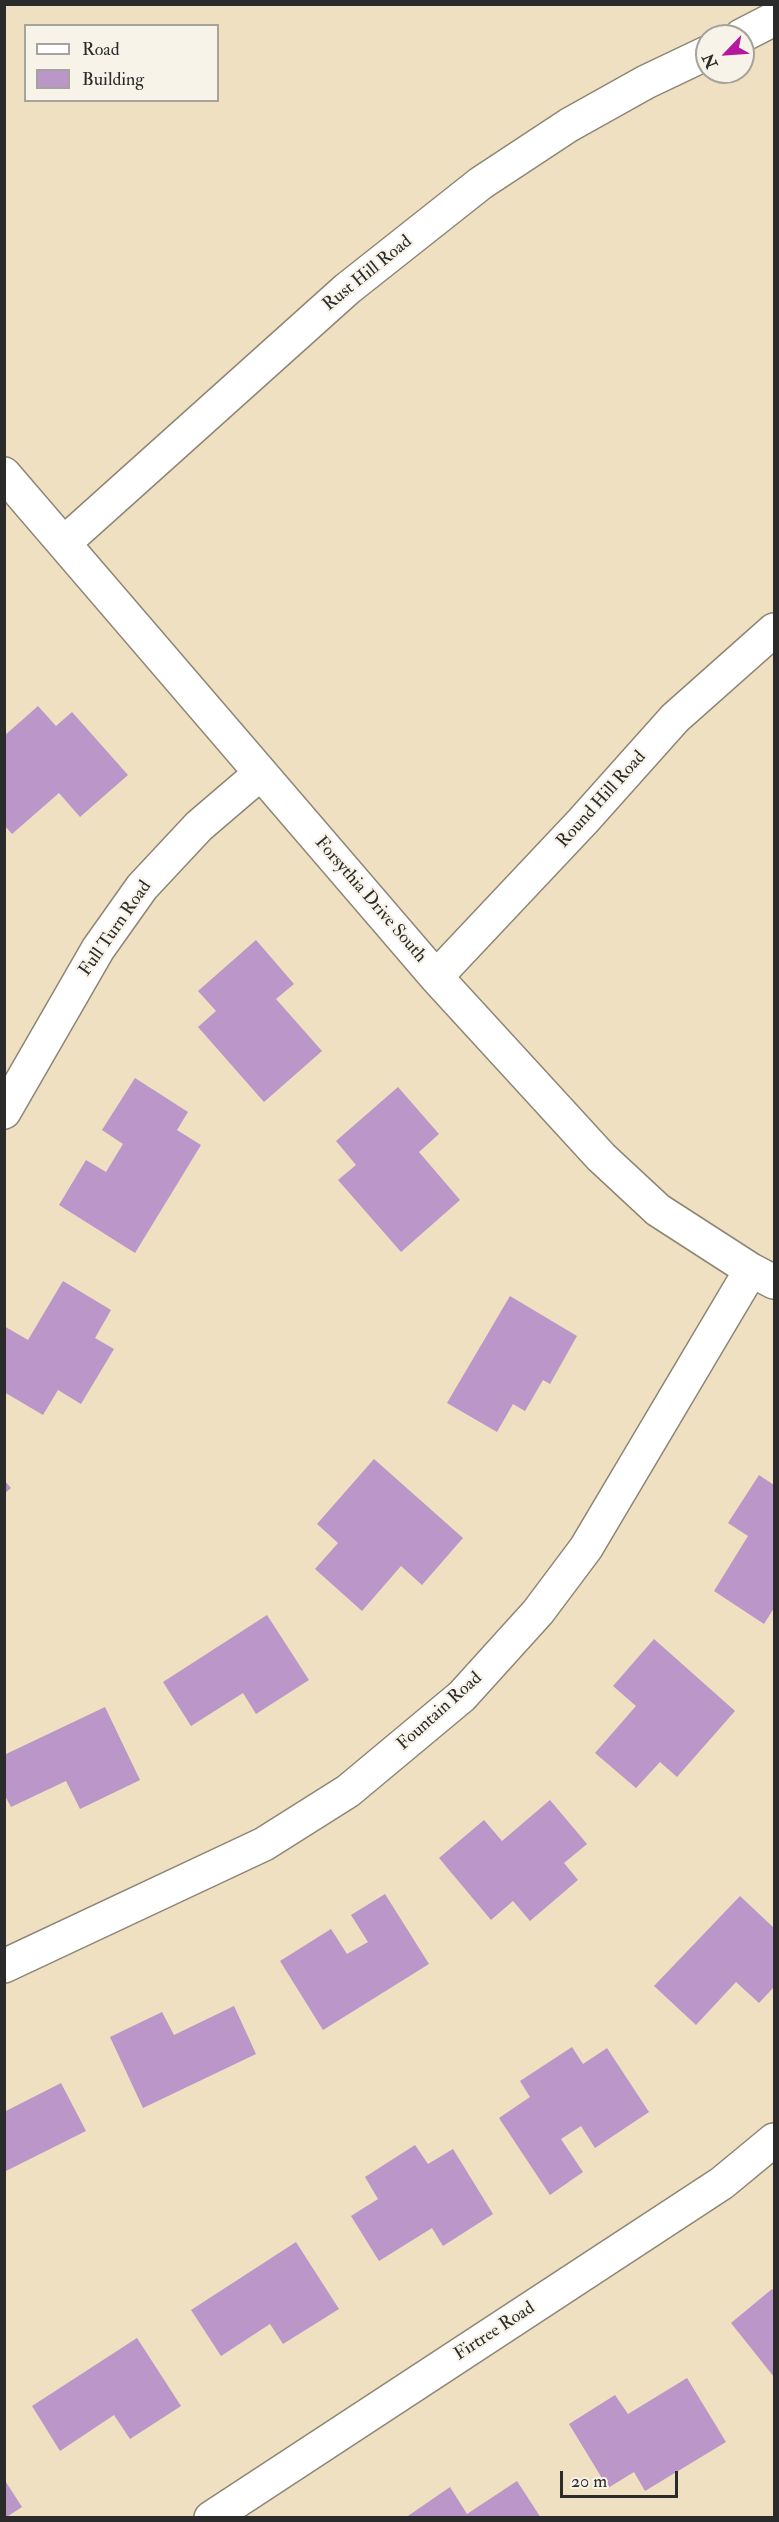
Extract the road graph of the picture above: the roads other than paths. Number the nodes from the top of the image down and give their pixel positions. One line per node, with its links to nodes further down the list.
1 (774, 19): 2 (street)
2 (755, 29)
3 (695, 58): 5 (street, Rust Hill Road)
4 (4, 474): 5 (street, Forsythia Drive South)
5 (64, 543): 7 (street, Forsythia Drive South)
6 (774, 630): 8 (street, Round Hill Road)
7 (261, 773): 8 (street, Forsythia Drive South); 9 (street, Full Turn Road)
8 (436, 977): 10 (street, Forsythia Drive South)
9 (4, 1112)
10 (763, 1276): 11 (street, Fountain Road)
11 (4, 1966)
12 (774, 2140): 13 (street, Firtree Road)
13 (210, 2517)

